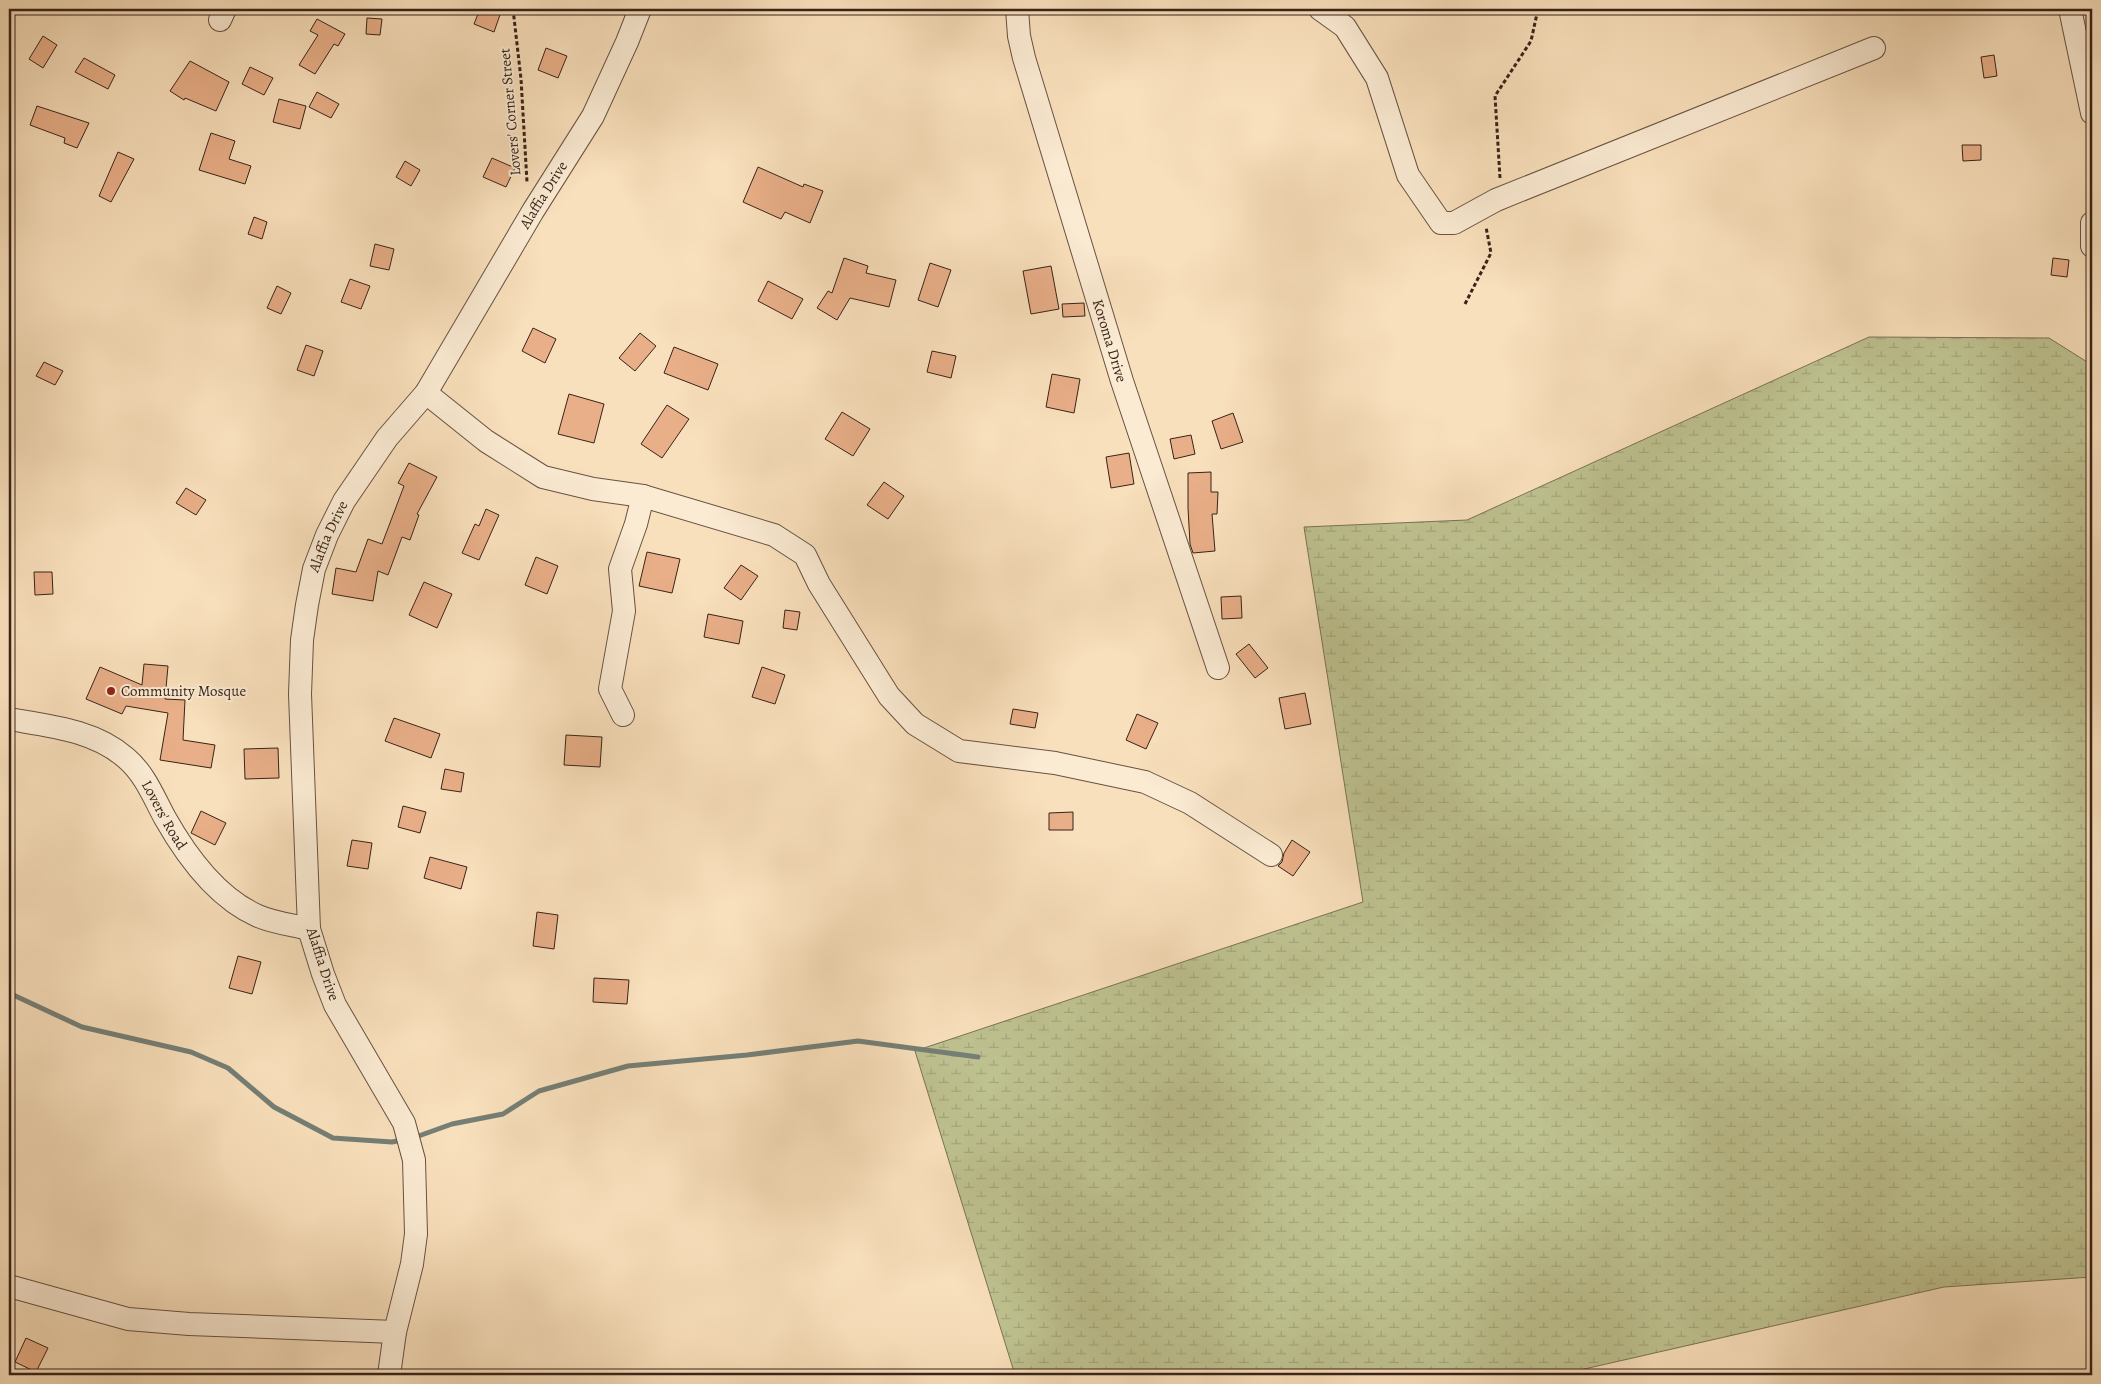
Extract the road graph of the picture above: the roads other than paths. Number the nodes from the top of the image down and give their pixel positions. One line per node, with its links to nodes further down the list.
1 (640, 9): 9 (street, Alaffia Drive)
2 (1017, 9): 11 (street, Koroma Drive)
3 (1320, 9): 5 (street)
4 (2070, 9): 6 (street)
5 (1874, 48)
6 (2092, 113)
7 (2092, 223): 8 (street)
8 (2092, 246)
9 (426, 393): 10 (street); 15 (street, Alaffia Drive)
10 (643, 496): 12 (street); 14 (street)
11 (1218, 668)
12 (623, 715)
13 (9, 719): 15 (street, Lovers' Road)
14 (1271, 854)
15 (310, 930): 17 (street, Alaffia Drive)
16 (9, 1286): 17 (street)
17 (395, 1332): 18 (street, Alaffia Drive)
18 (389, 1375)

